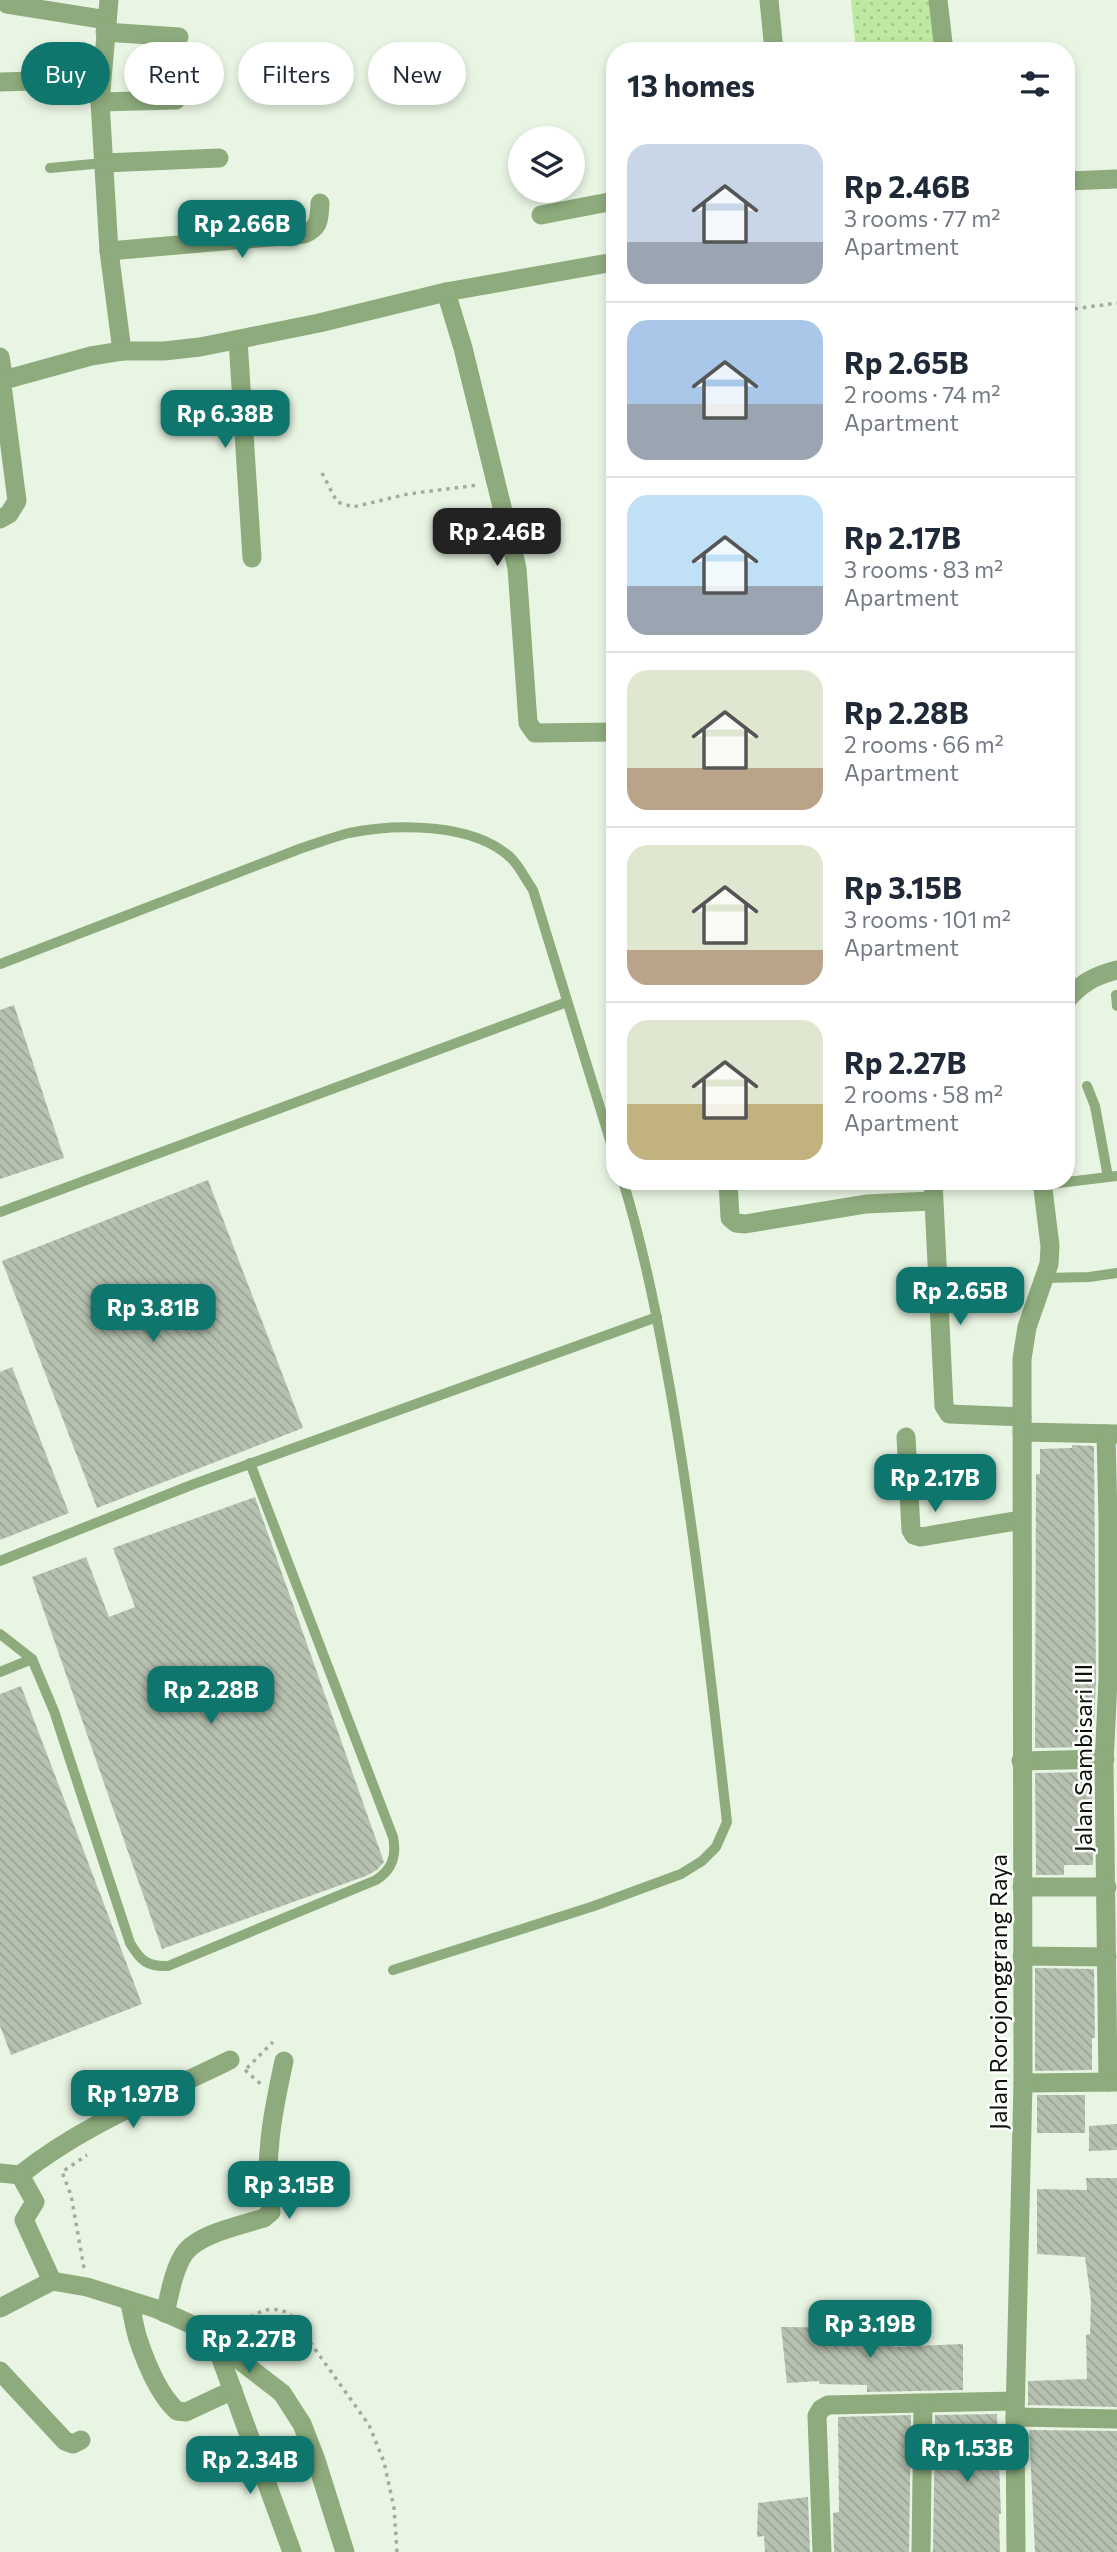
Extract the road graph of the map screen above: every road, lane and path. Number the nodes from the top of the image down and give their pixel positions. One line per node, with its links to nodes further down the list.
1 (4, 0): 4 (street)
2 (769, 0): 7 (street)
3 (938, 0): 8 (street)
4 (107, 17): 5 (street); 6 (street)
5 (179, 37)
6 (105, 42)
7 (773, 42)
8 (943, 42)
9 (21, 81): 10 (street)
10 (0, 82)
11 (100, 105): 13 (street)
12 (219, 158): 13 (street)
13 (104, 163): 14 (lane); 20 (street)
14 (50, 167)
15 (1117, 178): 16 (street)
16 (1075, 180)
17 (320, 203): 20 (street)
18 (606, 203): 19 (street)
19 (541, 215)
20 (109, 251): 26 (street)
21 (606, 263): 22 (street)
22 (446, 292): 25 (street); 30 (street)
23 (1117, 303): 24 (path)
24 (1075, 309)
25 (238, 340): 26 (street); 32 (street)
26 (122, 351): 28 (street)
27 (0, 357): 28 (street)
28 (4, 380): 31 (street)
29 (321, 473): 30 (path)
30 (497, 482): 33 (street)
31 (0, 519)
32 (252, 558)
33 (606, 732)
34 (0, 964): 37 (lane)
35 (1117, 970): 36 (street)
36 (1075, 990)
37 (567, 1002): 39 (lane); 46 (lane)
38 (1087, 1086): 40 (lane)
39 (606, 1127)
40 (1112, 1176): 41 (lane)
41 (1075, 1180)
42 (626, 1190): 49 (lane)
43 (728, 1190): 45 (street)
44 (1043, 1190): 48 (street, Jalan Rorojonggrang Raya)
45 (932, 1191): 50 (street)
46 (0, 1212)
47 (1117, 1273): 48 (lane)
48 (1045, 1278): 50 (street, Jalan Rorojonggrang Raya)
49 (657, 1317): 53 (lane); 70 (lane)
50 (1022, 1424): 51 (street); 54 (street, Jalan Rorojonggrang Raya)
51 (1111, 1434): 55 (street, Jalan Sambisari III)
52 (906, 1437): 54 (street)
53 (250, 1463): 56 (lane); 59 (lane)
54 (1021, 1520): 62 (street, Jalan Rorojonggrang Raya)
55 (1113, 1520): 57 (street, Jalan Sambisari III)
56 (0, 1560)
57 (1112, 1601): 61 (street, Jalan Sambisari III)
58 (0, 1634): 59 (lane)
59 (32, 1659): 60 (lane)
60 (0, 1672)
61 (1112, 1679): 63 (street, Jalan Sambisari III)
62 (1021, 1762): 63 (street); 65 (street, Jalan Rorojonggrang Raya)
63 (1109, 1762): 64 (street, Jalan Sambisari III)
64 (1112, 1849): 66 (street, Jalan Sambisari III)
65 (1022, 1887): 66 (street); 68 (street, Jalan Rorojonggrang Raya)
66 (1107, 1887): 67 (street, Jalan Sambisari III)
67 (1112, 1923): 69 (street, Jalan Sambisari III)
68 (1022, 1956): 69 (street); 76 (street, Jalan Rorojonggrang Raya)
69 (1107, 1957): 71 (street, Jalan Sambisari III)
70 (393, 1970)
71 (1112, 2003): 75 (street, Jalan Sambisari III)
72 (273, 2042): 74 (path)
73 (284, 2061): 83 (street)
74 (232, 2068): 78 (street)
75 (1113, 2082): 76 (street)
76 (1023, 2083): 89 (street, Jalan Rorojonggrang Raya)
77 (95, 2148): 80 (path)
78 (10, 2174): 79 (street)
79 (52, 2281): 80 (street); 82 (street)
80 (87, 2287): 81 (street)
81 (129, 2301): 83 (street); 87 (street)
82 (0, 2308)
83 (165, 2313): 84 (street)
84 (213, 2341): 86 (street); 87 (street); 94 (path)
85 (0, 2371): 91 (street)
86 (268, 2382): 87 (street); 93 (street)
87 (236, 2397): 92 (street)
88 (923, 2403): 89 (street); 95 (street); 96 (street)
89 (1015, 2409): 90 (street); 97 (street, Jalan Rorojonggrang Raya)
90 (1117, 2419)
91 (81, 2440)
92 (292, 2552)
93 (345, 2552)
94 (397, 2552)
95 (822, 2552)
96 (921, 2552)
97 (1016, 2552)

